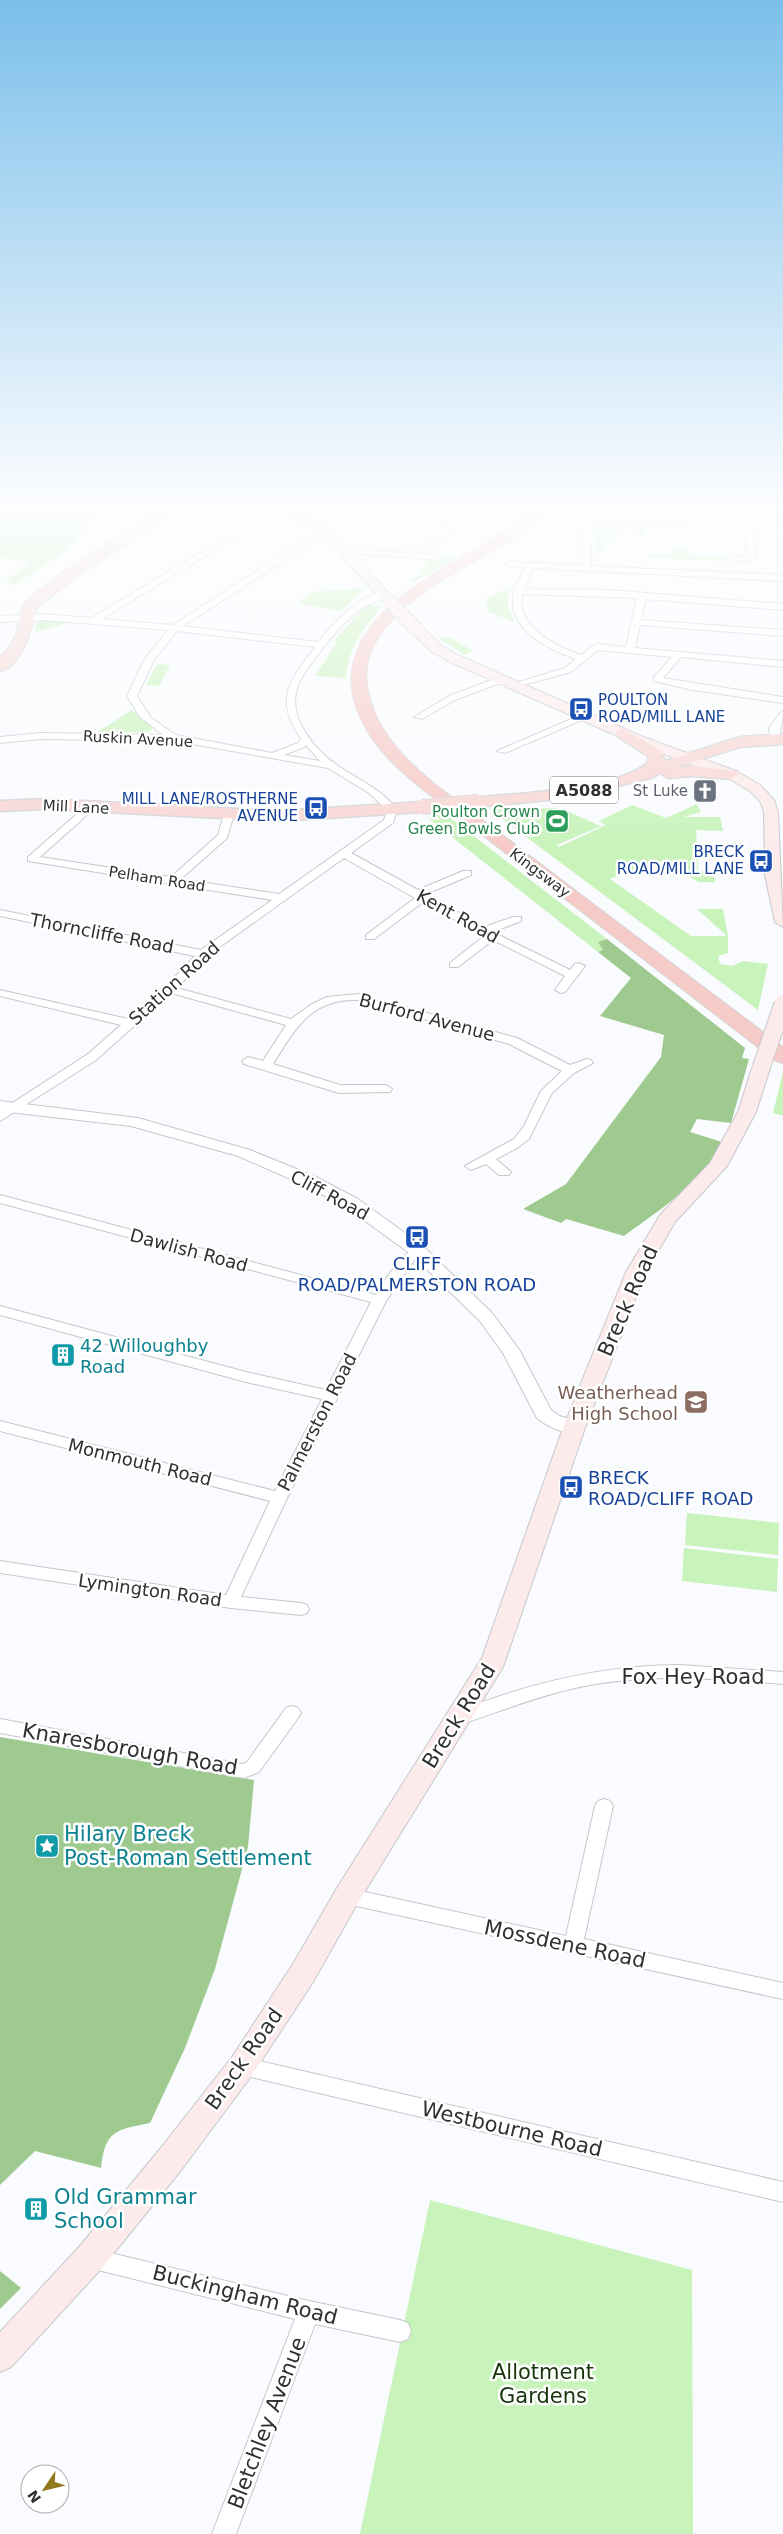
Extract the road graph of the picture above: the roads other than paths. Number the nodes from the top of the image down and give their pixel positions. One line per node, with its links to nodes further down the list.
1 (25, 620): 19 (main road)
2 (88, 620): 9 (street)
3 (186, 620): 11 (street)
4 (344, 620): 13 (street)
5 (387, 620): 61 (highway, Kingsway)
6 (399, 620): 15 (highway)
7 (407, 620): 20 (main road, bridge)
8 (523, 620): 17 (street)
9 (93, 621): 11 (street)
10 (636, 622): 12 (street); 14 (street)
11 (174, 628): 13 (street); 29 (street)
12 (783, 633)
13 (320, 646): 30 (street)
14 (630, 649): 16 (street); 17 (street)
15 (380, 652)
16 (678, 655): 18 (street); 23 (street)
17 (582, 658): 21 (street)
18 (783, 664)
19 (0, 667)
20 (500, 680): 21 (main road); 26 (street)
21 (515, 686): 25 (main road)
22 (377, 696): 60 (highway, Kingsway)
23 (783, 700)
24 (783, 715): 28 (street)
25 (586, 716): 27 (main road); 32 (street)
26 (419, 717)
27 (623, 733): 34 (main road); 37 (main road)
28 (779, 736): 34 (main road, A5088)
29 (175, 738): 31 (street, Ruskin Avenue); 33 (street, Ruskin Avenue)
30 (306, 739): 33 (street, Ruskin Avenue); 35 (street)
31 (0, 740)
32 (502, 751)
33 (275, 754): 35 (street, Ruskin Avenue)
34 (686, 758): 36 (main road); 37 (main road, Mill Lane / A5088)
35 (331, 766): 40 (street)
36 (730, 774): 37 (main road); 49 (main road)
37 (645, 775): 40 (main road, Mill Lane / A5088, bridge)
38 (0, 806): 39 (main road, Mill Lane / A5088)
39 (91, 807): 41 (main road, Mill Lane / A5088); 44 (street, Pelham Road)
40 (392, 810): 41 (main road, Mill Lane / A5088); 42 (street, Station Road)
41 (229, 814): 44 (street)
42 (344, 854): 45 (street, Kent Road); 46 (street, Station Road)
43 (467, 873): 45 (street)
44 (173, 881): 46 (street, Pelham Road)
45 (421, 896): 50 (street, Kent Road); 51 (street)
46 (282, 898): 52 (street, Station Road)
47 (0, 913): 52 (street, Thorncliffe Road)
48 (517, 919): 50 (street)
49 (783, 922)
50 (488, 933): 53 (street); 55 (street, Kent Road)
51 (370, 937)
52 (203, 954): 54 (street, Station Road)
53 (454, 965)
54 (169, 989): 58 (street, Station Road); 59 (street)
55 (561, 990)
56 (0, 992): 58 (street)
57 (783, 1004): 77 (main road, Breck Road, bridge)
58 (129, 1023): 67 (street, Station Road)
59 (293, 1023): 64 (street, Burford Avenue); 65 (street, Burford Avenue)
60 (783, 1039)
61 (783, 1057)
62 (248, 1061): 64 (street)
63 (587, 1064): 65 (street)
64 (266, 1066): 66 (street)
65 (570, 1070): 68 (street)
66 (386, 1089)
67 (4, 1110): 72 (street, Cliff Road)
68 (486, 1158): 69 (street); 70 (street)
69 (471, 1166)
70 (504, 1172)
71 (0, 1199): 73 (street, Dawlish Road)
72 (418, 1251): 73 (street, Palmerston Road); 77 (street, Cliff Road)
73 (378, 1300): 75 (street, Palmerston Road)
74 (0, 1310): 75 (street)
75 (330, 1396): 78 (street, Palmerston Road)
76 (0, 1426): 78 (street, Monmouth Road)
77 (574, 1428): 84 (main road, Breck Road)
78 (279, 1498): 80 (street, Palmerston Road)
79 (0, 1567): 80 (street, Lymington Road)
80 (231, 1602): 81 (street, Lymington Road)
81 (301, 1609)
82 (783, 1678): 84 (street, Fox Hey Road)
83 (292, 1713): 85 (street, Knaresborough Road)
84 (458, 1718): 87 (main road, Breck Road)
85 (0, 1726)
86 (604, 1806): 88 (street)
87 (348, 1896): 88 (street, Mossdene Road); 90 (main road, Breck Road)
88 (573, 1945): 89 (street, Mossdene Road)
89 (783, 1991)
90 (242, 2066): 91 (street, Westbourne Road); 92 (main road, Breck Road)
91 (783, 2192)
92 (90, 2258): 93 (street, Buckingham Road); 95 (main road, Breck Road)
93 (309, 2312): 94 (street, Buckingham Road); 96 (street, Bletchley Avenue)
94 (400, 2331)
95 (0, 2356)
96 (224, 2534)

